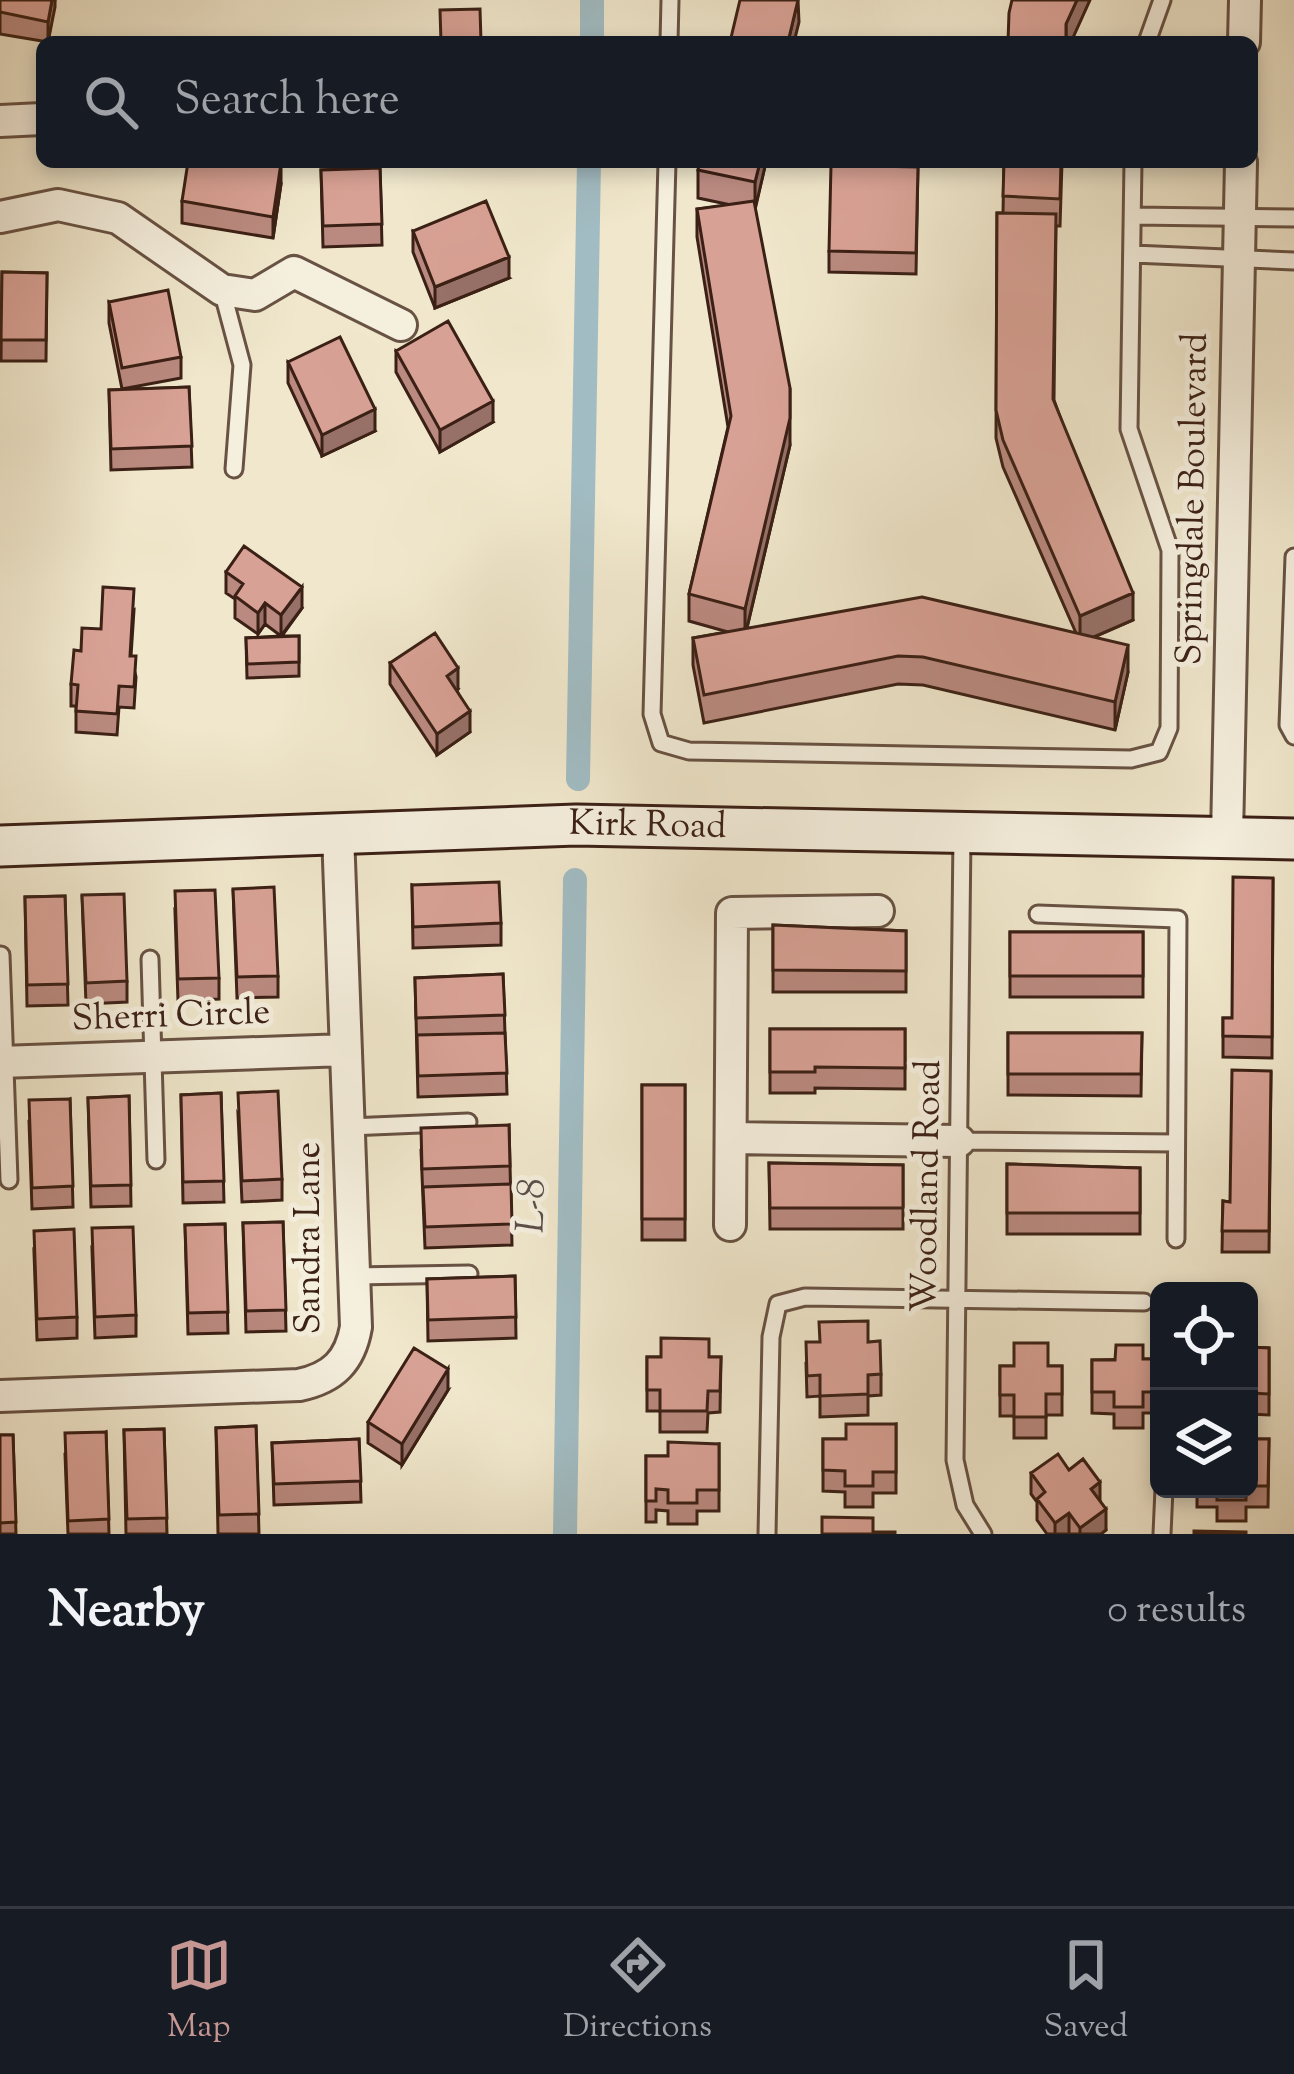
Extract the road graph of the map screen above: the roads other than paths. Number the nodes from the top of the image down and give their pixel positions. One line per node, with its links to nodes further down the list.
1 (670, 0): 4 (lane)
2 (1162, 0): 5 (lane)
3 (1245, 0): 6 (street)
4 (669, 36)
5 (1149, 36)
6 (1244, 36)
7 (36, 119): 8 (street)
8 (0, 122)
9 (667, 168): 16 (lane)
10 (1133, 168): 12 (lane)
11 (1240, 168): 13 (street, Springdale Boulevard)
12 (1133, 216): 13 (lane); 16 (lane)
13 (1239, 216): 15 (lane); 17 (street, Springdale Boulevard)
14 (0, 217): 19 (street)
15 (1294, 218)
16 (1133, 254): 17 (lane)
17 (1238, 258): 18 (lane); 26 (street, Springdale Boulevard)
18 (1294, 261)
19 (222, 290): 20 (street); 21 (lane)
20 (400, 325)
21 (234, 469)
22 (1294, 557): 23 (lane)
23 (1294, 736)
24 (962, 832): 25 (street, Kirk Road); 26 (street, Kirk Road); 39 (lane, Woodland Road)
25 (338, 833): 28 (street, Kirk Road); 33 (street, Sandra Lane)
26 (1227, 837): 27 (street, Kirk Road)
27 (1294, 839)
28 (0, 846)
29 (878, 911): 38 (street)
30 (1038, 914): 40 (lane)
31 (1, 956): 35 (lane)
32 (150, 959): 34 (lane)
33 (346, 1050): 34 (street, Sherri Circle); 37 (street, Sandra Lane)
34 (153, 1057): 35 (street, Sherri Circle); 41 (lane)
35 (3, 1062): 42 (lane)
36 (468, 1122): 37 (lane)
37 (349, 1127): 46 (street, Sandra Lane)
38 (733, 1138): 39 (street); 43 (street)
39 (959, 1141): 40 (lane); 47 (lane, Woodland Road)
40 (1176, 1143): 44 (lane)
41 (156, 1160)
42 (9, 1180)
43 (730, 1225)
44 (1176, 1239)
45 (470, 1274): 46 (lane)
46 (354, 1276): 49 (street, Sandra Lane)
47 (957, 1298): 48 (lane); 51 (lane); 52 (lane, Woodland Road)
48 (1144, 1302)
49 (0, 1396)
50 (1164, 1498): 53 (lane)
51 (767, 1534)
52 (983, 1534)
53 (1162, 1534)

